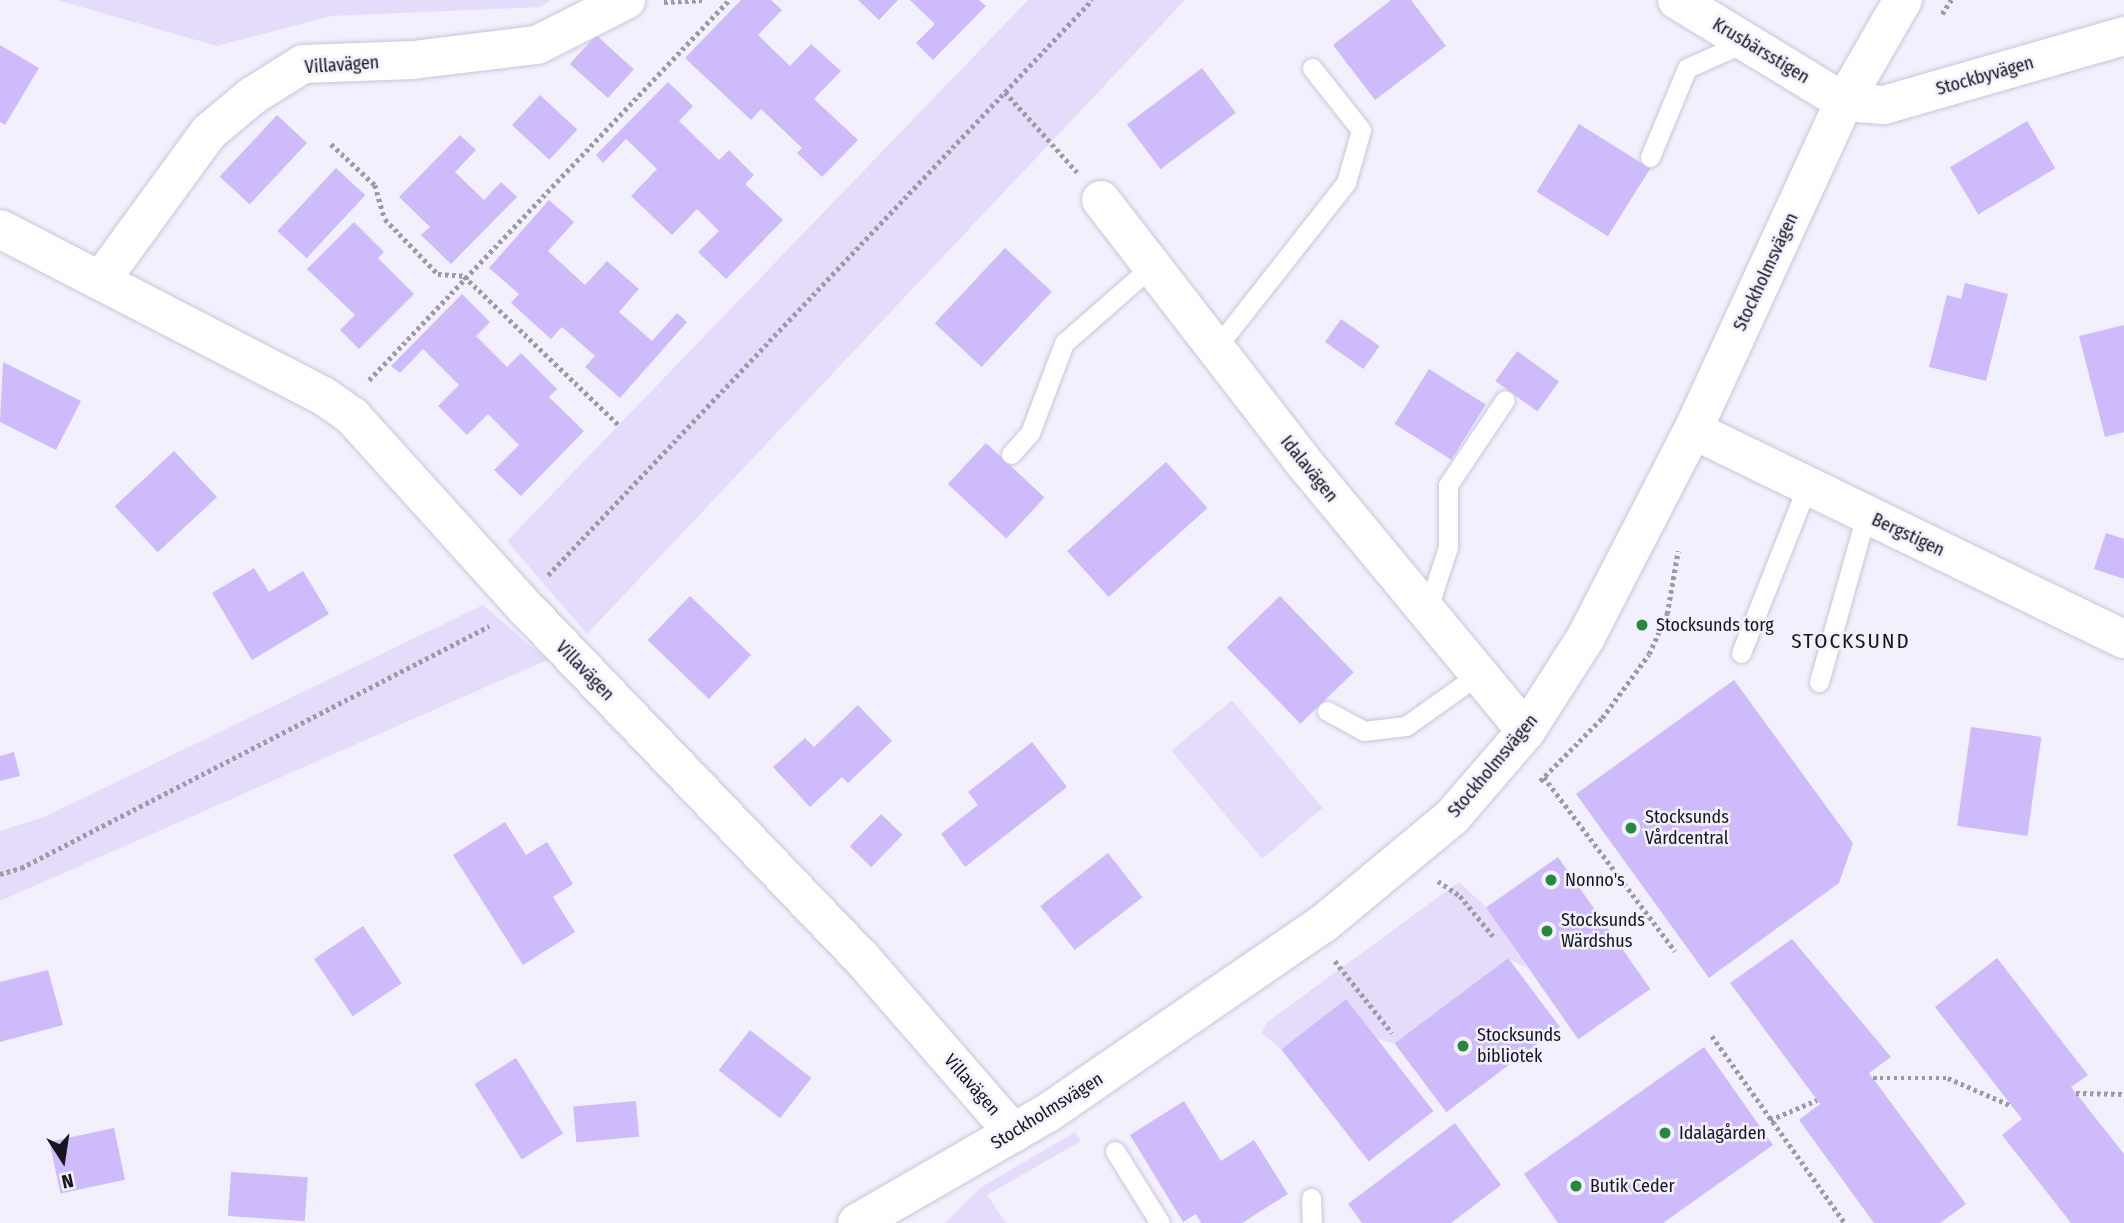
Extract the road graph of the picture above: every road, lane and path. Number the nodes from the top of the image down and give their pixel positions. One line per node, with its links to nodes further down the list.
1 (626, 0): 19 (street, Villavägen)
2 (653, 0): 3 (path)
3 (702, 0)
4 (729, 0): 18 (path)
5 (1092, 0): 11 (path)
6 (1677, 0): 9 (street, Krusbärsstigen)
7 (1903, 0): 12 (street, Stockholmsvägen)
8 (2124, 36): 12 (street, Stockbyvägen)
9 (1746, 42): 12 (street, Krusbärsstigen); 14 (lane)
10 (1312, 68): 20 (lane)
11 (1005, 92): 15 (path); 28 (path)
12 (1844, 102): 24 (street, Stockholmsvägen)
13 (331, 144): 18 (path)
14 (1650, 157)
15 (1101, 200): 17 (street, Idalavägen)
16 (0, 229): 19 (street, Villavägen)
17 (1152, 266): 20 (street, Idalavägen); 25 (lane)
18 (464, 276): 22 (path); 23 (path)
19 (102, 280): 22 (street, Villavägen)
20 (1216, 348): 29 (street, Idalavägen)
21 (1505, 400): 29 (lane)
22 (353, 417): 28 (street, Villavägen)
23 (619, 425)
24 (1693, 430): 26 (street, Bergstigen); 35 (street, Stockholmsvägen)
25 (1012, 454)
26 (1807, 486): 27 (street, Bergstigen); 31 (lane)
27 (1870, 517): 30 (street, Bergstigen); 33 (lane)
28 (521, 603): 37 (path); 50 (street, Villavägen)
29 (1427, 611): 32 (street, Idalavägen)
30 (2124, 639)
31 (1741, 653)
32 (1479, 674): 34 (lane); 35 (street, Idalavägen)
33 (1819, 682)
34 (1327, 711)
35 (1526, 731): 50 (street, Stockholmsvägen)
36 (1544, 776): 40 (path)
37 (0, 874)
38 (1434, 879): 39 (path)
39 (1493, 936)
40 (1675, 951)
41 (1328, 953): 42 (path)
42 (1392, 1033)
43 (1712, 1036): 49 (path)
44 (1873, 1077): 48 (path)
45 (2076, 1093): 46 (path)
46 (2124, 1094)
47 (1817, 1100): 49 (path)
48 (2012, 1106)
49 (1770, 1120): 56 (path)
50 (1014, 1133): 53 (street, Stockholmsvägen)
51 (1115, 1151): 54 (lane)
52 (1311, 1198): 55 (lane)
53 (869, 1220)
54 (1160, 1223)
55 (1312, 1223)
56 (1844, 1223)

